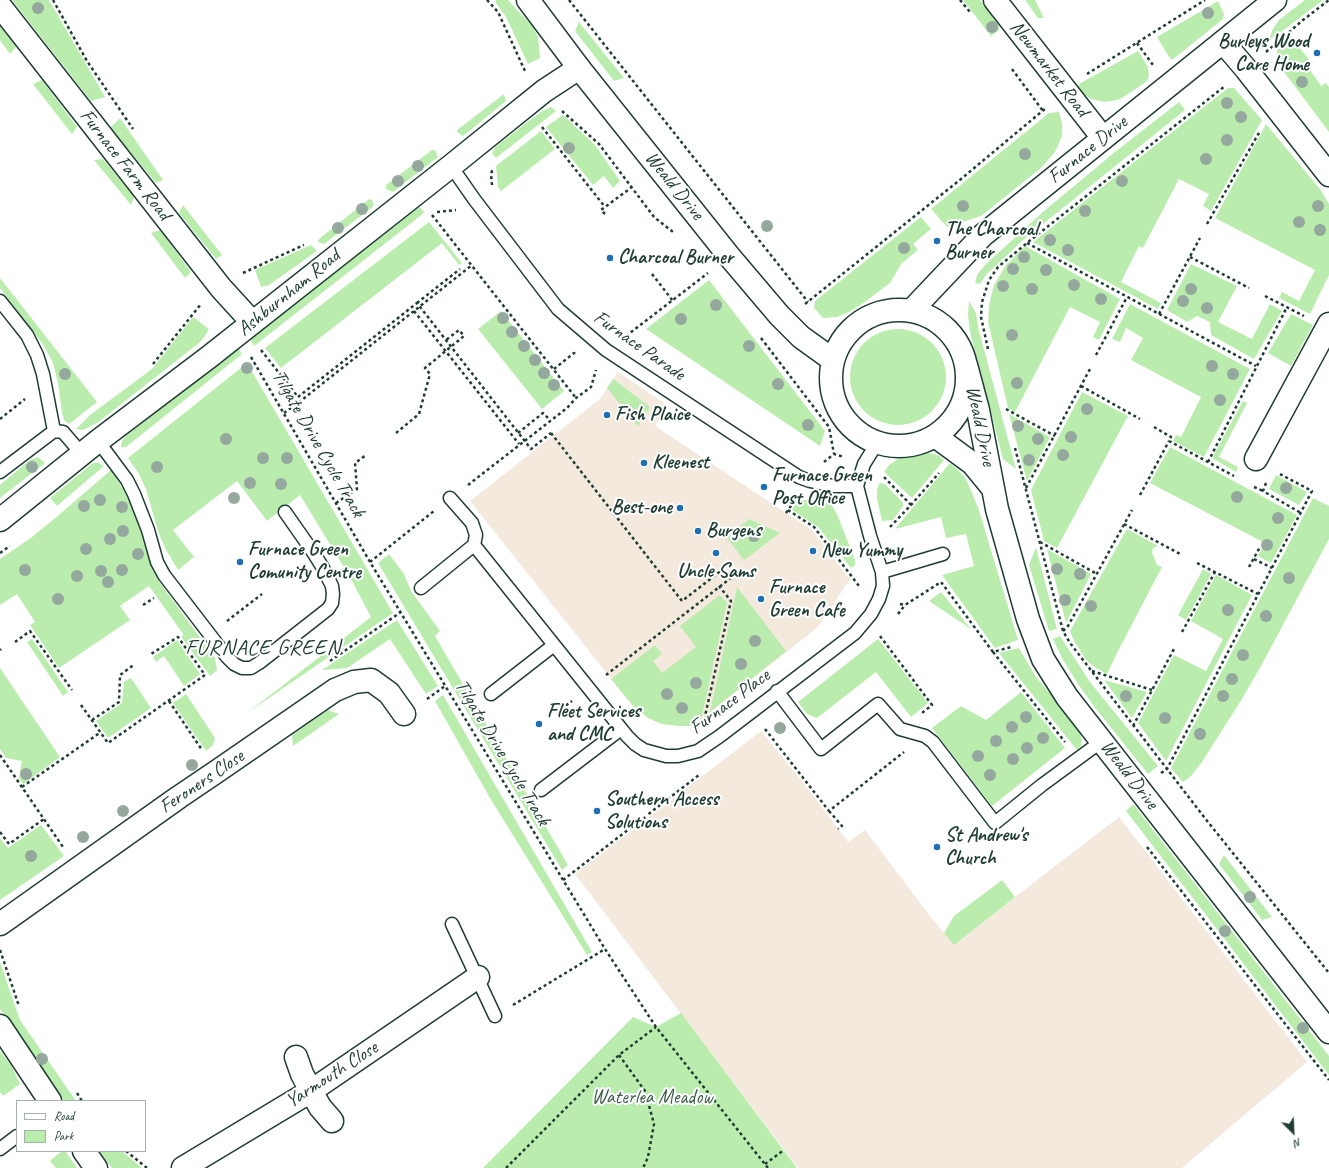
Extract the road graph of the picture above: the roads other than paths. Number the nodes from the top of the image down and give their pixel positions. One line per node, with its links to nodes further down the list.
1 (528, 0): 6 (street, Weald Drive)
2 (995, 0): 7 (street, Newmarket Road)
3 (1275, 0): 5 (street, Furnace Drive)
4 (0, 6): 13 (street, Furnace Farm Road)
5 (1223, 42): 7 (street, Furnace Drive); 9 (street)
6 (579, 68): 8 (street, Ashburnham Road); 14 (street, Weald Drive)
7 (1102, 138): 11 (street, Furnace Drive)
8 (451, 166): 13 (street, Ashburnham Road); 22 (lane, Furnace Parade)
9 (1329, 175)
10 (0, 301): 16 (lane)
11 (911, 311): 14 (street); 15 (street)
12 (1328, 326): 20 (street)
13 (244, 329): 19 (street, Ashburnham Road)
14 (833, 360): 18 (street)
15 (966, 365): 17 (street); 23 (street, Weald Drive)
16 (54, 431): 19 (lane); 21 (lane)
17 (935, 436): 18 (street); 23 (street, Weald Drive)
18 (877, 443): 22 (lane, Furnace Place)
19 (90, 447): 25 (lane); 26 (street, Ashburnham Road)
20 (1265, 464)
21 (0, 472)
22 (858, 486): 29 (lane, Furnace Place)
23 (992, 487): 36 (street, Weald Drive)
24 (450, 498): 27 (lane)
25 (285, 512)
26 (0, 520)
27 (474, 545): 30 (lane); 31 (lane, Furnace Place)
28 (942, 554): 29 (lane)
29 (882, 572): 32 (lane, Furnace Place)
30 (421, 588)
31 (554, 645): 33 (lane); 35 (lane, Furnace Place)
32 (777, 691): 35 (lane, Furnace Place); 36 (lane)
33 (491, 694)
34 (404, 714): 38 (street, Feroners Close)
35 (621, 729): 37 (lane)
36 (1102, 740): 43 (street, Weald Drive)
37 (541, 790)
38 (0, 924)
39 (452, 924): 40 (lane)
40 (478, 977): 41 (lane); 45 (street, Yarmouth Close)
41 (495, 1016)
42 (0, 1026): 46 (street)
43 (1329, 1032)
44 (296, 1057): 45 (street)
45 (311, 1091): 47 (street); 52 (street, Yarmouth Close)
46 (49, 1100)
47 (332, 1121)
48 (16, 1137): 49 (lane)
49 (0, 1149)
50 (85, 1152): 51 (street)
51 (96, 1168)
52 (183, 1168)

